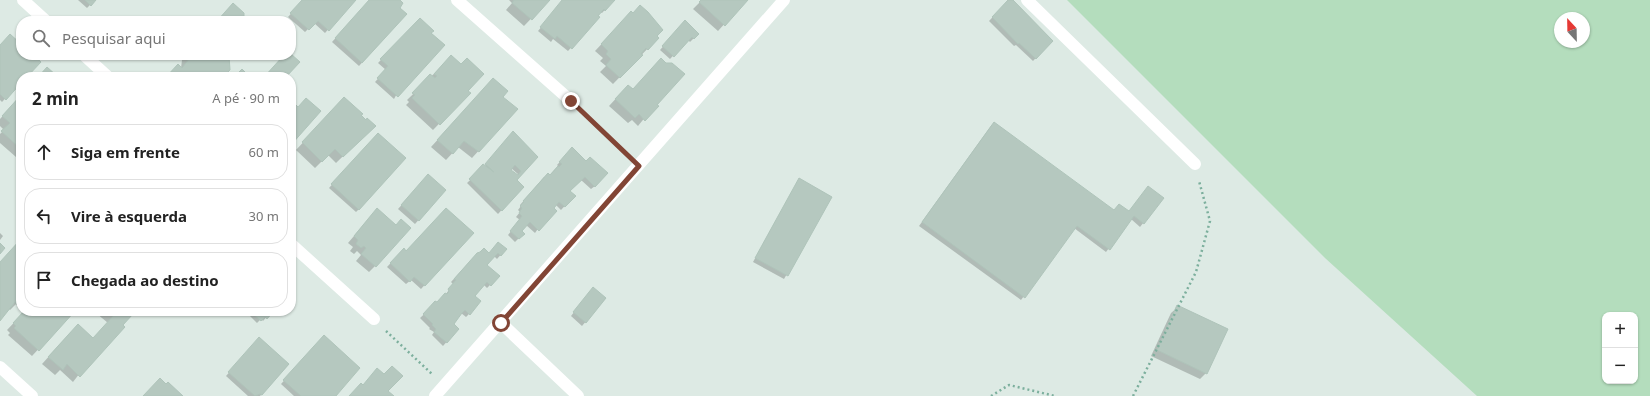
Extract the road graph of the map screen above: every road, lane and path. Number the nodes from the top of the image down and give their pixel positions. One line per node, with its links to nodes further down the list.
1 (23, 0): 5 (street)
2 (457, 0): 8 (street)
3 (784, 0): 10 (street)
4 (1028, 0): 9 (street)
5 (41, 16)
6 (89, 60): 7 (street)
7 (103, 72)
8 (571, 101): 10 (path)
9 (1195, 164): 21 (path)
10 (639, 166): 13 (street)
11 (296, 249): 12 (street)
12 (374, 319): 15 (path)
13 (501, 323): 15 (street); 18 (street)
14 (0, 367): 16 (street)
15 (444, 386): 17 (street)
16 (32, 396)
17 (435, 396)
18 (578, 396)
19 (991, 396): 20 (path)
20 (1055, 396)
21 (1133, 396)

